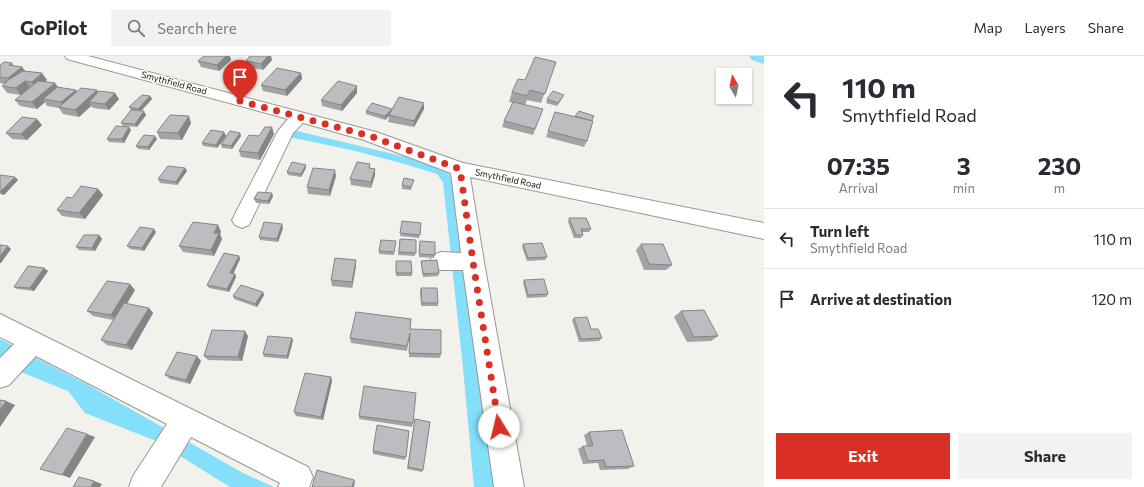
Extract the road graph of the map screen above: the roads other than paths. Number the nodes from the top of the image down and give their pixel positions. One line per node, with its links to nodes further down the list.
1 (72, 56): 2 (street, Smythfield Road)
2 (300, 117): 3 (street, Smythfield Road); 4 (street)
3 (460, 169): 5 (street, Smythfield Road); 11 (street)
4 (242, 220)
5 (764, 231)
6 (0, 325): 7 (street)
7 (16, 359): 8 (street)
8 (176, 435): 9 (street); 10 (street)
9 (295, 482)
10 (144, 486)
11 (508, 487)

